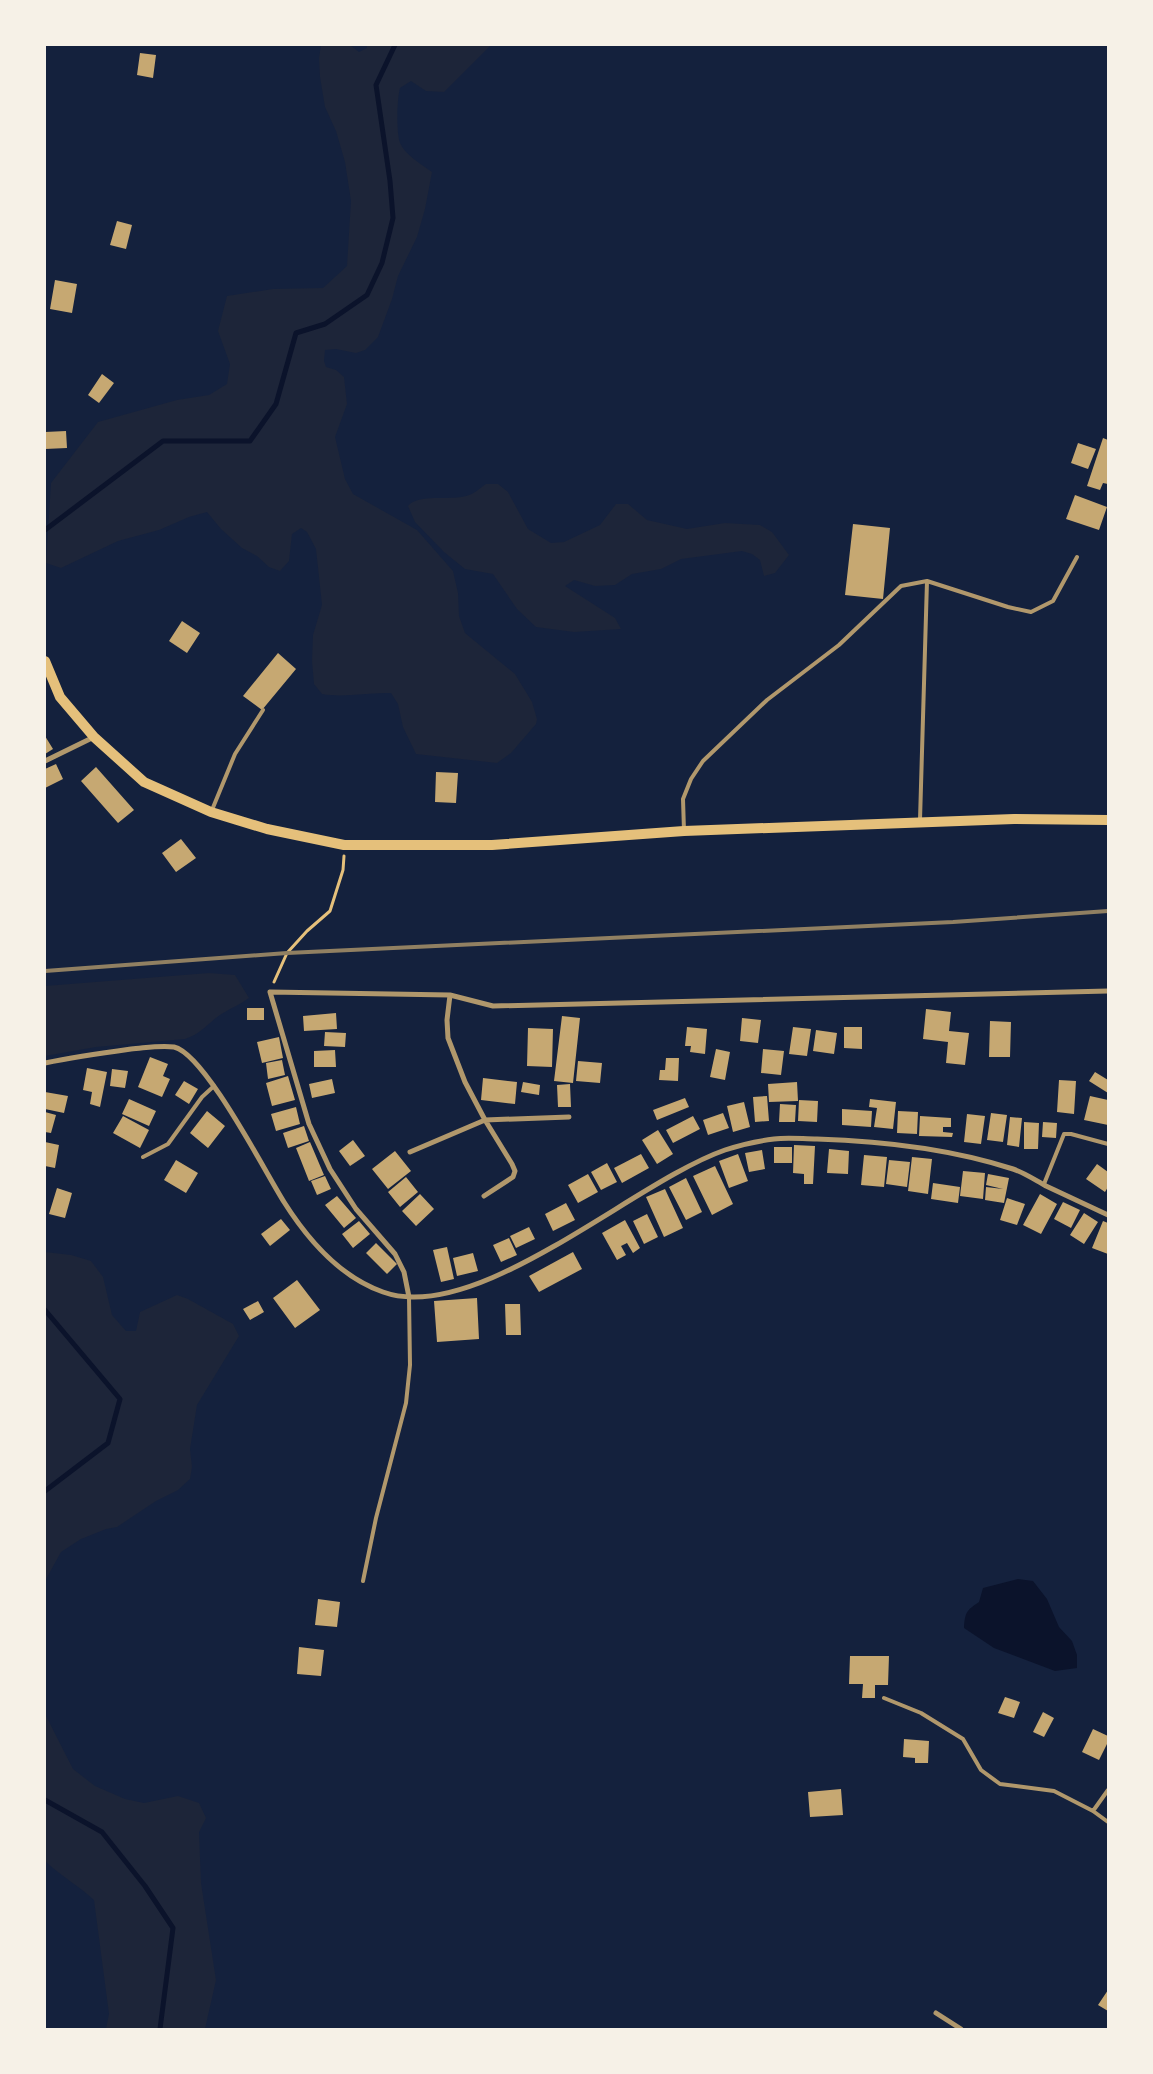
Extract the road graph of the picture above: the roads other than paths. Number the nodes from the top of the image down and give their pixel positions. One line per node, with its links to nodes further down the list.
1 (1077, 557): 2 (lane)
2 (926, 581): 9 (lane); 10 (lane)
3 (45, 661): 5 (main road)
4 (263, 710): 7 (lane)
5 (94, 737): 6 (street); 7 (main road)
6 (45, 761)
7 (212, 812): 10 (main road)
8 (1108, 820): 9 (main road)
9 (920, 822): 10 (main road)
10 (684, 831)
11 (1108, 991): 12 (street)
12 (450, 995): 16 (street); 23 (street)
13 (45, 1063): 14 (street)
14 (214, 1086): 19 (lane); 23 (street)
15 (569, 1117): 16 (street)
16 (484, 1120): 18 (street); 21 (street)
17 (1108, 1144): 20 (lane)
18 (410, 1152)
19 (143, 1156)
20 (1044, 1184): 22 (street); 23 (street)
21 (484, 1196)
22 (1108, 1215)
23 (409, 1297): 24 (lane)
24 (363, 1581)
25 (884, 1698): 27 (lane)
26 (1108, 1790): 27 (lane)
27 (1093, 1811): 28 (lane)
28 (1108, 1822)
29 (936, 2013): 30 (street)
30 (961, 2029)

